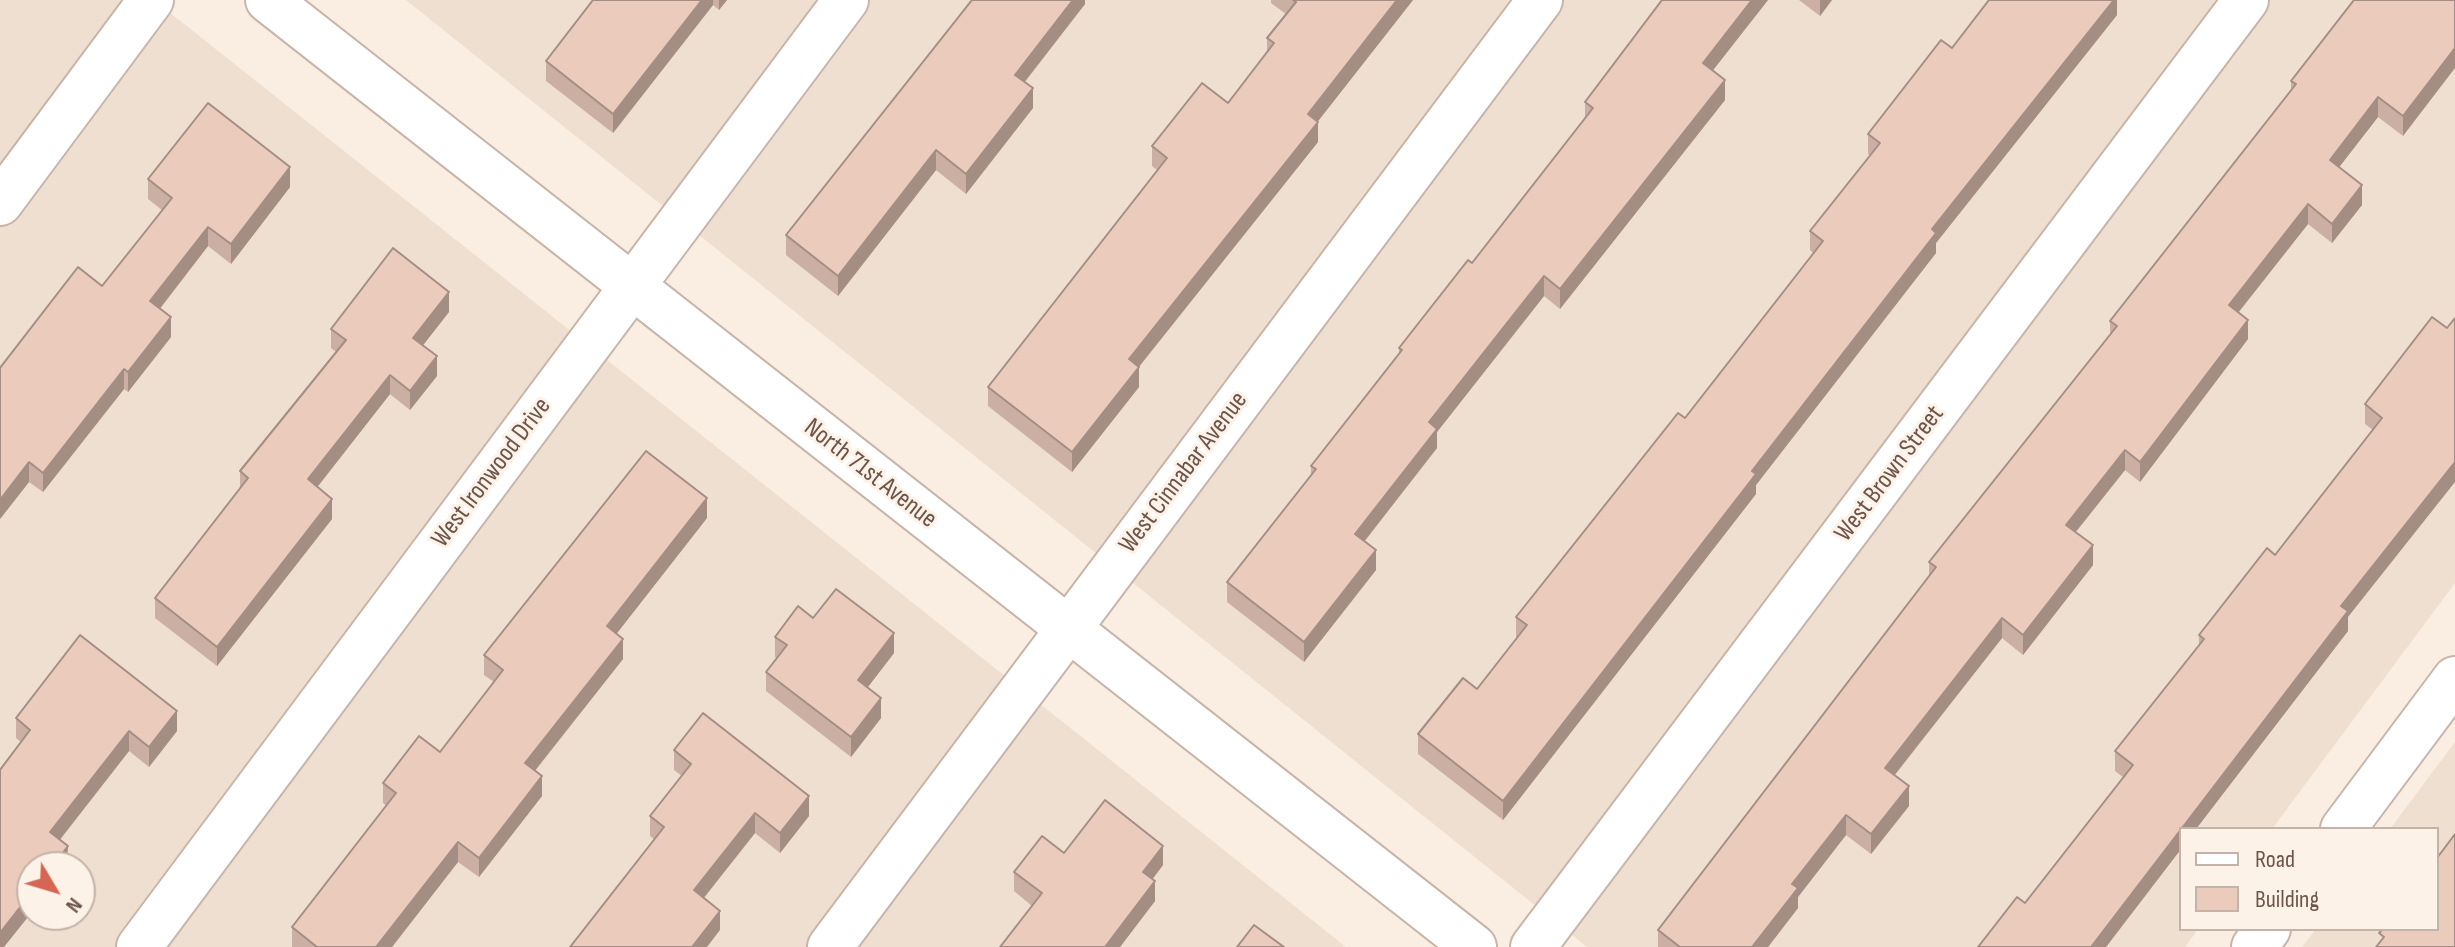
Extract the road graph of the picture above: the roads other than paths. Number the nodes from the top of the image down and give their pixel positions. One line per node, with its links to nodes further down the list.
1 (151, 0): 6 (street)
2 (268, 0): 7 (street, North 71st Avenue)
3 (846, 0): 7 (street, West Ironwood Drive)
4 (1540, 0): 8 (street, West Cinnabar Avenue)
5 (2246, 0): 15 (street, West Brown Street)
6 (0, 203)
7 (632, 286): 8 (street, North 71st Avenue); 12 (street, West Ironwood Drive)
8 (1067, 629): 13 (street, West Cinnabar Avenue); 14 (street, North 71st Avenue)
9 (2455, 679): 10 (street)
10 (2344, 827)
11 (2266, 931): 16 (street)
12 (139, 947)
13 (830, 947)
14 (1474, 947)
15 (1533, 947)
16 (2254, 947)

